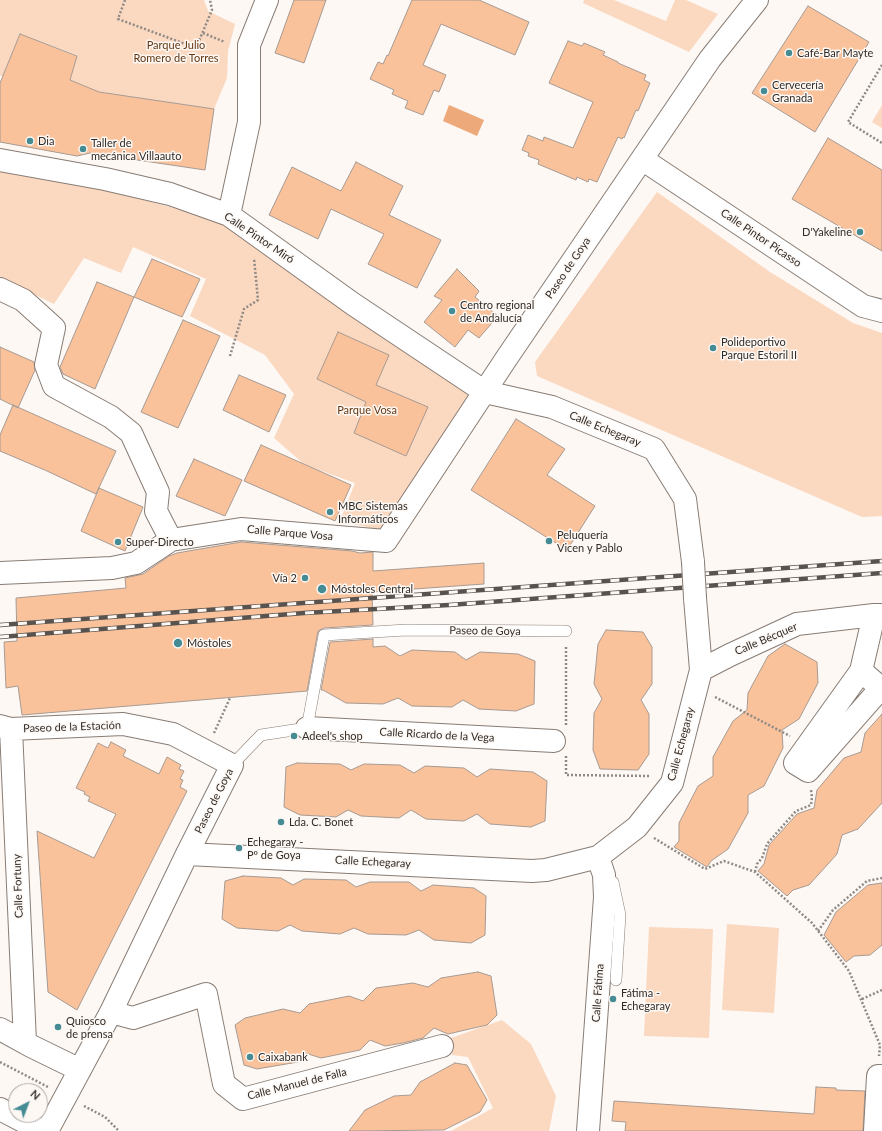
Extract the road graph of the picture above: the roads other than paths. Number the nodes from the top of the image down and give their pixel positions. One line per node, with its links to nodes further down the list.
1 (267, 0): 5 (street)
2 (757, 0): 3 (street, Paseo de Goya)
3 (642, 158): 7 (street, Calle Pintor Picasso); 8 (street, Paseo de Goya)
4 (0, 160): 5 (street, Calle Pintor Miró)
5 (230, 215): 8 (street, Calle Pintor Miró)
6 (0, 289): 9 (street)
7 (882, 311)
8 (485, 392): 10 (street, Paseo de Goya); 15 (street, Calle Echegaray, bridge)
9 (171, 540): 10 (street, Calle Parque Vosa); 11 (street, Calle Parque Vosa)
10 (386, 541)
11 (0, 573)
12 (878, 615): 14 (street); 15 (street, Calle Bécquer)
13 (566, 631): 17 (lane, Paseo de Goya)
14 (861, 671): 14 (street)
15 (698, 680): 21 (street, Calle Echegaray)
16 (6, 728): 19 (street, Paseo de la Estación); 25 (street, Calle Fortuny)
17 (307, 728): 18 (street, Calle Ricardo de la Vega); 19 (lane, Paseo de Goya)
18 (560, 741)
19 (232, 765): 20 (street, Paseo de Goya)
20 (187, 854): 21 (street, Calle Echegaray); 23 (street, Paseo de Goya)
21 (601, 866): 22 (lane); 32 (street, Calle Fátima)
22 (616, 980)
23 (111, 1012): 26 (street, Calle Manuel de Falla); 27 (street, Paseo de Goya)
24 (0, 1029): 25 (street)
25 (25, 1042): 27 (street)
26 (442, 1046)
27 (80, 1070): 31 (street, Paseo de Goya)
28 (880, 1076): 33 (street)
29 (0, 1109): 30 (street)
30 (42, 1131)
31 (47, 1131)
32 (588, 1131)
33 (875, 1131)

